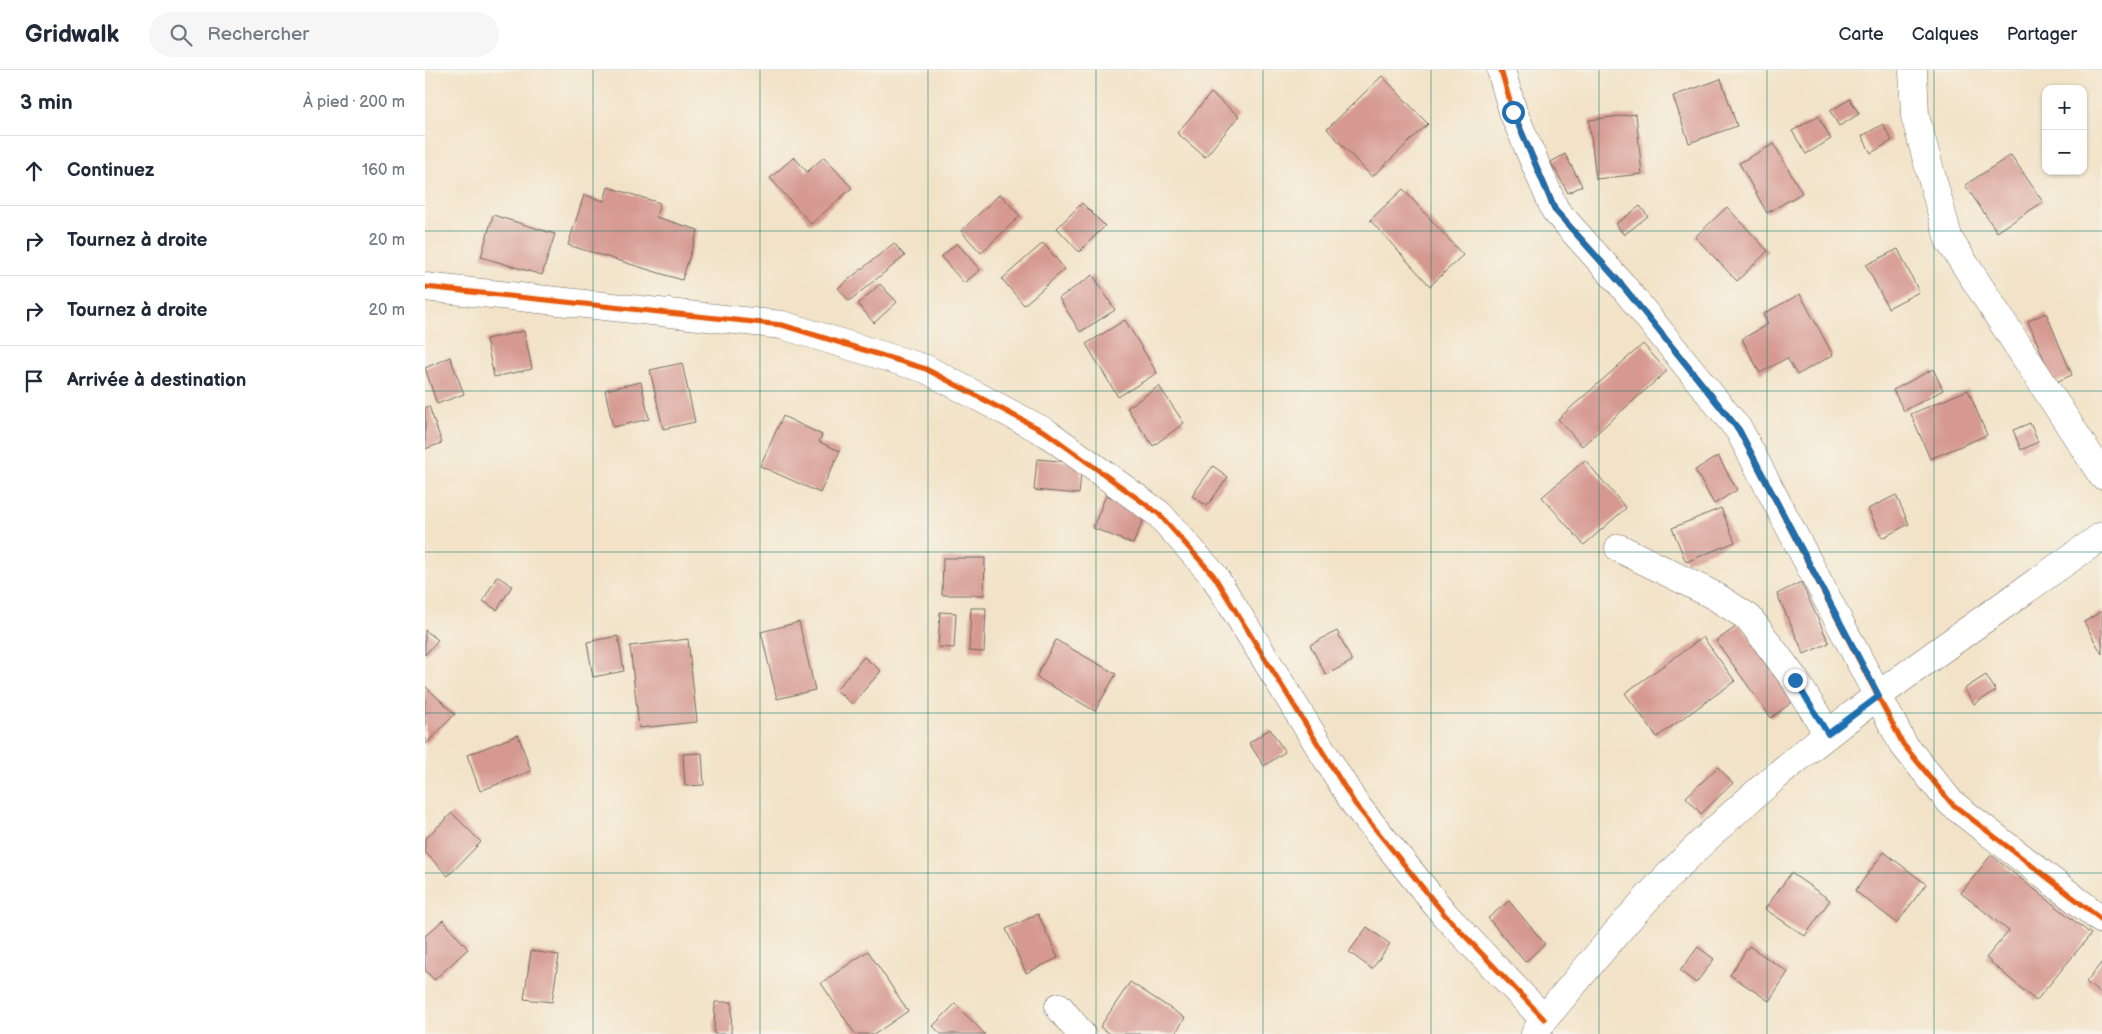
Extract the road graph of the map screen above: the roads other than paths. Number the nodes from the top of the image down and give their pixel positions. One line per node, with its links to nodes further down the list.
1 (1501, 70): 7 (street)
2 (1913, 70): 4 (street)
3 (425, 287): 11 (street)
4 (2102, 475)
5 (2102, 536): 7 (street)
6 (1619, 548): 8 (street)
7 (1879, 696): 8 (street); 9 (street)
8 (1828, 734): 11 (street)
9 (2102, 920)
10 (1059, 1007): 12 (street)
11 (1539, 1027)
12 (1081, 1034)

